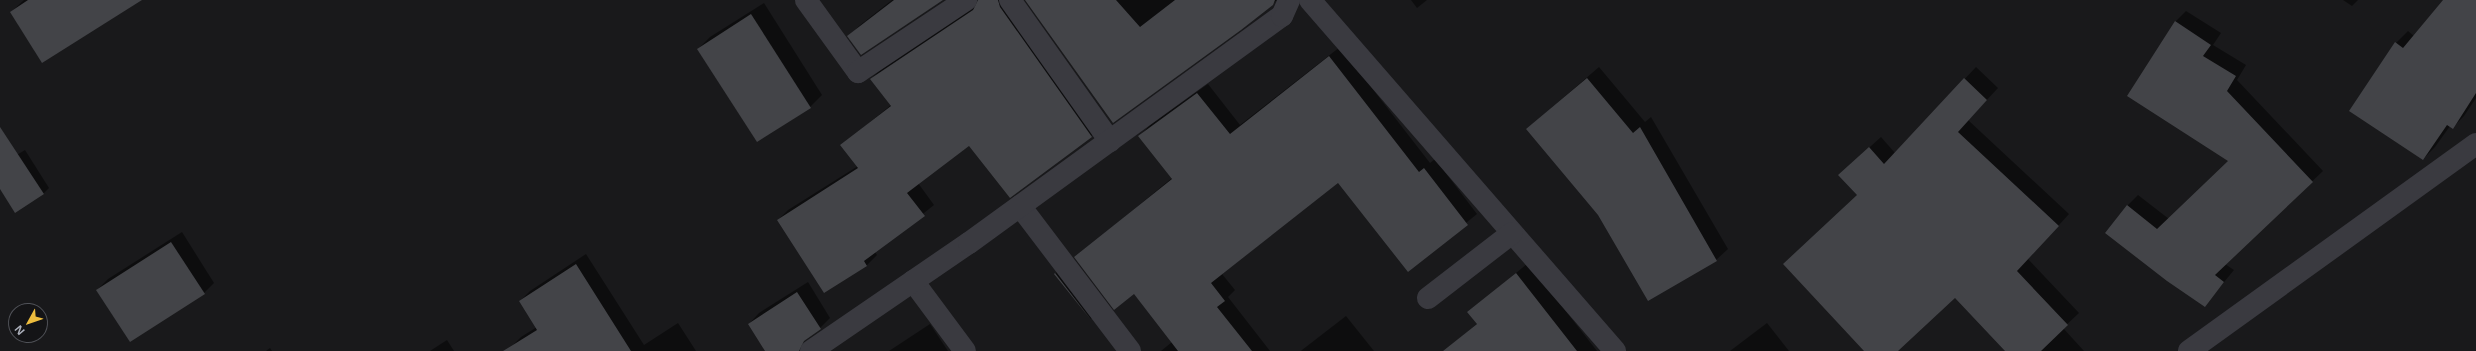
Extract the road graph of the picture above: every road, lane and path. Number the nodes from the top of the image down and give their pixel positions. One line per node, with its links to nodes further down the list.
1 (806, 0): 2 (street)
2 (966, 0)
3 (1010, 0): 6 (street)
4 (1289, 0): 6 (street)
5 (1310, 0): 9 (street)
6 (1110, 141): 8 (street)
7 (2476, 144): 16 (street)
8 (1020, 206): 10 (street); 14 (street)
9 (1512, 233): 11 (street); 15 (street)
10 (912, 281): 12 (street); 13 (street)
11 (1428, 298)
12 (811, 351)
13 (965, 351)
14 (1130, 351)
15 (1615, 351)
16 (2189, 351)

